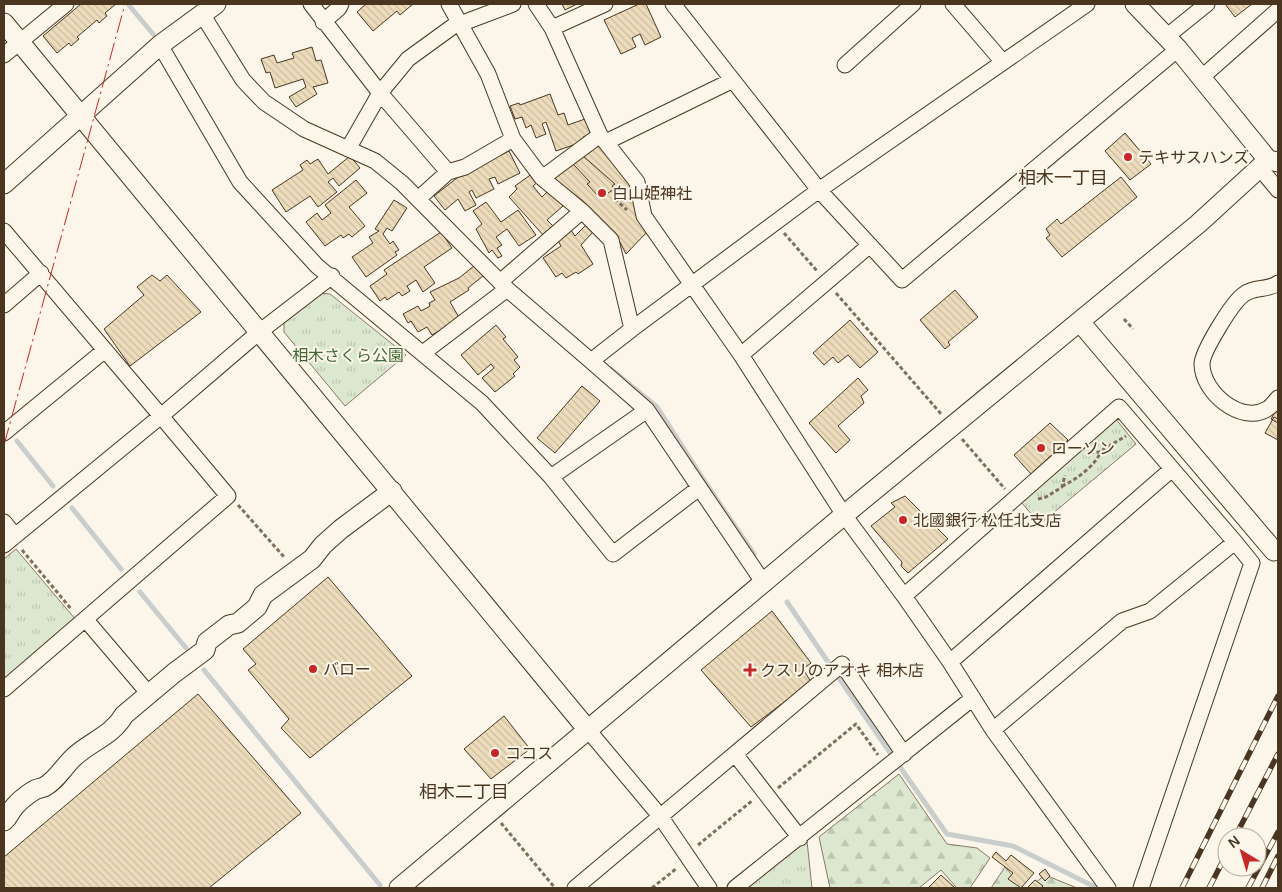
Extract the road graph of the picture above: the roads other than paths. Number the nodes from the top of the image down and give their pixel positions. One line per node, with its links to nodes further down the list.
1 (66, 4): 20 (street)
2 (311, 4): 16 (street)
3 (340, 4): 16 (street)
4 (449, 4): 18 (street)
5 (513, 4): 18 (street)
6 (536, 4): 19 (street)
7 (605, 4): 19 (street)
8 (913, 4): 25 (street)
9 (953, 4): 24 (street)
10 (1087, 4): 24 (street)
11 (1135, 4): 21 (street)
12 (1207, 4): 21 (street)
13 (681, 6): 27 (street)
14 (209, 9): 22 (street); 32 (street)
15 (1278, 10): 26 (street)
16 (323, 22): 28 (street)
17 (4, 23): 20 (street)
18 (459, 23): 28 (street); 30 (street)
19 (552, 28): 31 (street)
20 (20, 42): 23 (street); 29 (street)
21 (1172, 43): 26 (street); 42 (street)
22 (160, 45): 29 (street); 44 (street)
23 (4, 55)
24 (1003, 62): 37 (street)
25 (845, 66)
26 (1201, 78): 33 (street)
27 (733, 80): 31 (street); 37 (street)
28 (380, 93): 32 (street); 34 (street)
29 (80, 116): 36 (street); 51 (street)
30 (513, 139): 34 (street); 35 (street)
31 (603, 139): 35 (street); 45 (street)
32 (348, 149): 39 (street)
33 (1268, 163): 38 (street); 49 (street)
34 (448, 172): 39 (street)
35 (542, 178): 40 (street)
36 (4, 184)
37 (819, 190): 42 (street); 45 (street)
38 (1278, 190)
39 (418, 199): 46 (street)
40 (582, 211): 46 (street); 50 (street)
41 (4, 231): 43 (street)
42 (870, 245): 54 (street)
43 (41, 273): 48 (street); 52 (street)
44 (332, 276): 51 (street); 53 (street)
45 (692, 284): 50 (street); 54 (street)
46 (503, 285): 53 (street); 55 (street)
47 (1277, 286): 56 (street)
48 (4, 305)
49 (1080, 322): 64 (street); 68 (street)
50 (632, 329): 55 (street)
51 (258, 333): 58 (street); 63 (street)
52 (105, 350): 58 (street); 59 (street)
53 (423, 353): 61 (street)
54 (741, 355): 64 (street)
55 (591, 361): 57 (street)
56 (1278, 398)
57 (647, 410): 61 (street); 62 (street)
58 (161, 416): 66 (street); 71 (street)
59 (4, 433)
60 (1172, 469): 67 (street); 70 (street); 72 (street)
61 (551, 477): 62 (street)
62 (700, 488): 69 (street)
63 (392, 490): 74 (street); 76 (street)
64 (844, 515): 69 (street); 70 (street)
65 (4, 522): 66 (street)
66 (10, 540)
67 (1235, 542): 77 (street); 88 (street)
68 (1274, 551)
69 (763, 582): 76 (street)
70 (904, 596): 72 (street)
71 (84, 621): 73 (street); 74 (street)
72 (950, 662): 75 (street)
73 (4, 689)
74 (149, 694): 81 (street)
75 (974, 698): 77 (street); 79 (street)
76 (588, 730): 80 (street); 83 (street)
77 (993, 730): 87 (street)
78 (735, 754): 79 (street); 80 (street); 82 (street)
79 (904, 754): 82 (street)
80 (660, 816): 84 (street); 85 (street)
81 (4, 821)
82 (800, 838): 86 (street)
83 (399, 888)
84 (574, 888)
85 (709, 888)
86 (735, 888)
87 (1108, 888)
88 (1141, 888)

